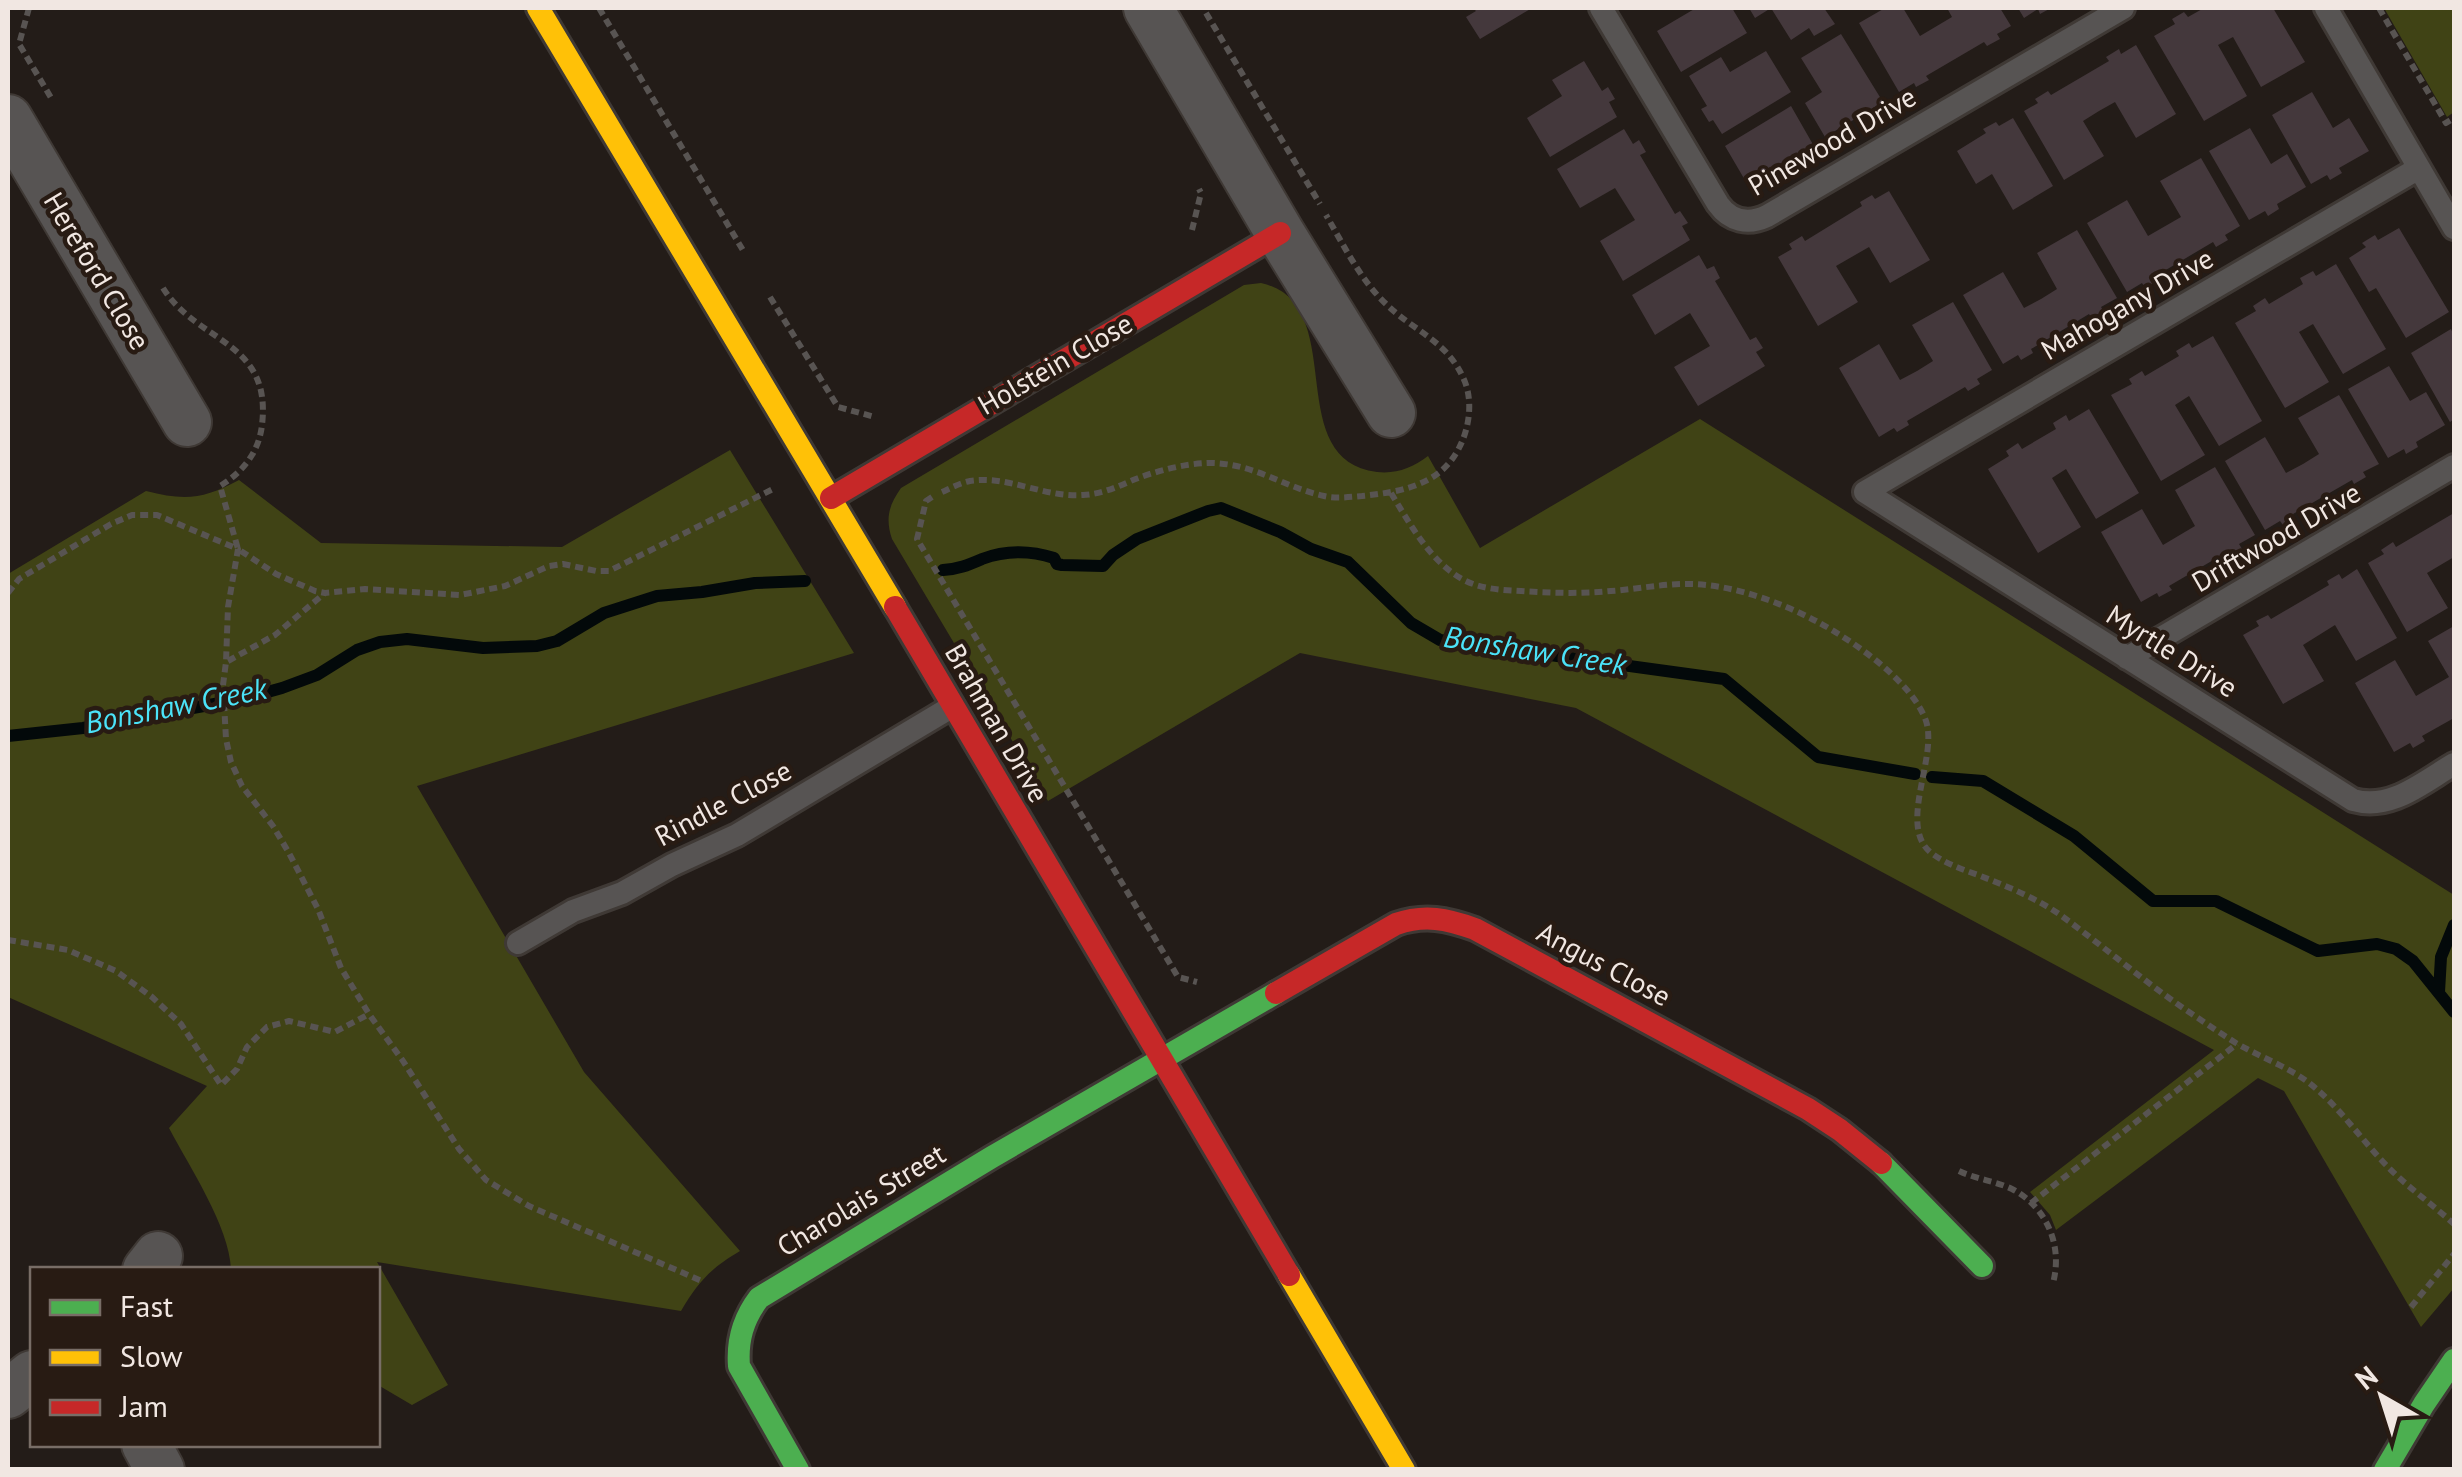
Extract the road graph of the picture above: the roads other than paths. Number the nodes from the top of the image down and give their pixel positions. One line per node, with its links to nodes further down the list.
1 (538, 8): 14 (street, Brahman Drive)
2 (1148, 8): 9 (street)
3 (2122, 8): 5 (lane, Pinewood Drive)
4 (2326, 8): 7 (lane)
5 (1612, 11)
6 (8, 119): 11 (street, Hereford Close)
7 (2419, 168): 8 (lane); 13 (lane, Mahogany Drive)
8 (2454, 228)
9 (1280, 232): 10 (street); 14 (street, Holstein Close)
10 (1390, 413)
11 (187, 422)
12 (2454, 466): 15 (lane, Driftwood Drive)
13 (1865, 492): 15 (lane, Myrtle Drive)
14 (831, 498): 16 (street, Brahman Drive)
15 (2127, 658): 17 (lane, Myrtle Drive)
16 (953, 706): 18 (lane, Rindle Close); 19 (street, Brahman Drive)
17 (2454, 764)
18 (518, 943)
19 (1161, 1060): 20 (street, Angus Close); 26 (street, Charolais Street); 27 (street, Brahman Drive)
20 (1982, 1266)
21 (2454, 1360): 28 (street)
22 (30, 1377): 23 (street)
23 (8, 1394)
24 (148, 1447): 25 (street)
25 (160, 1470)
26 (798, 1470)
27 (1404, 1470)
28 (2386, 1470)

